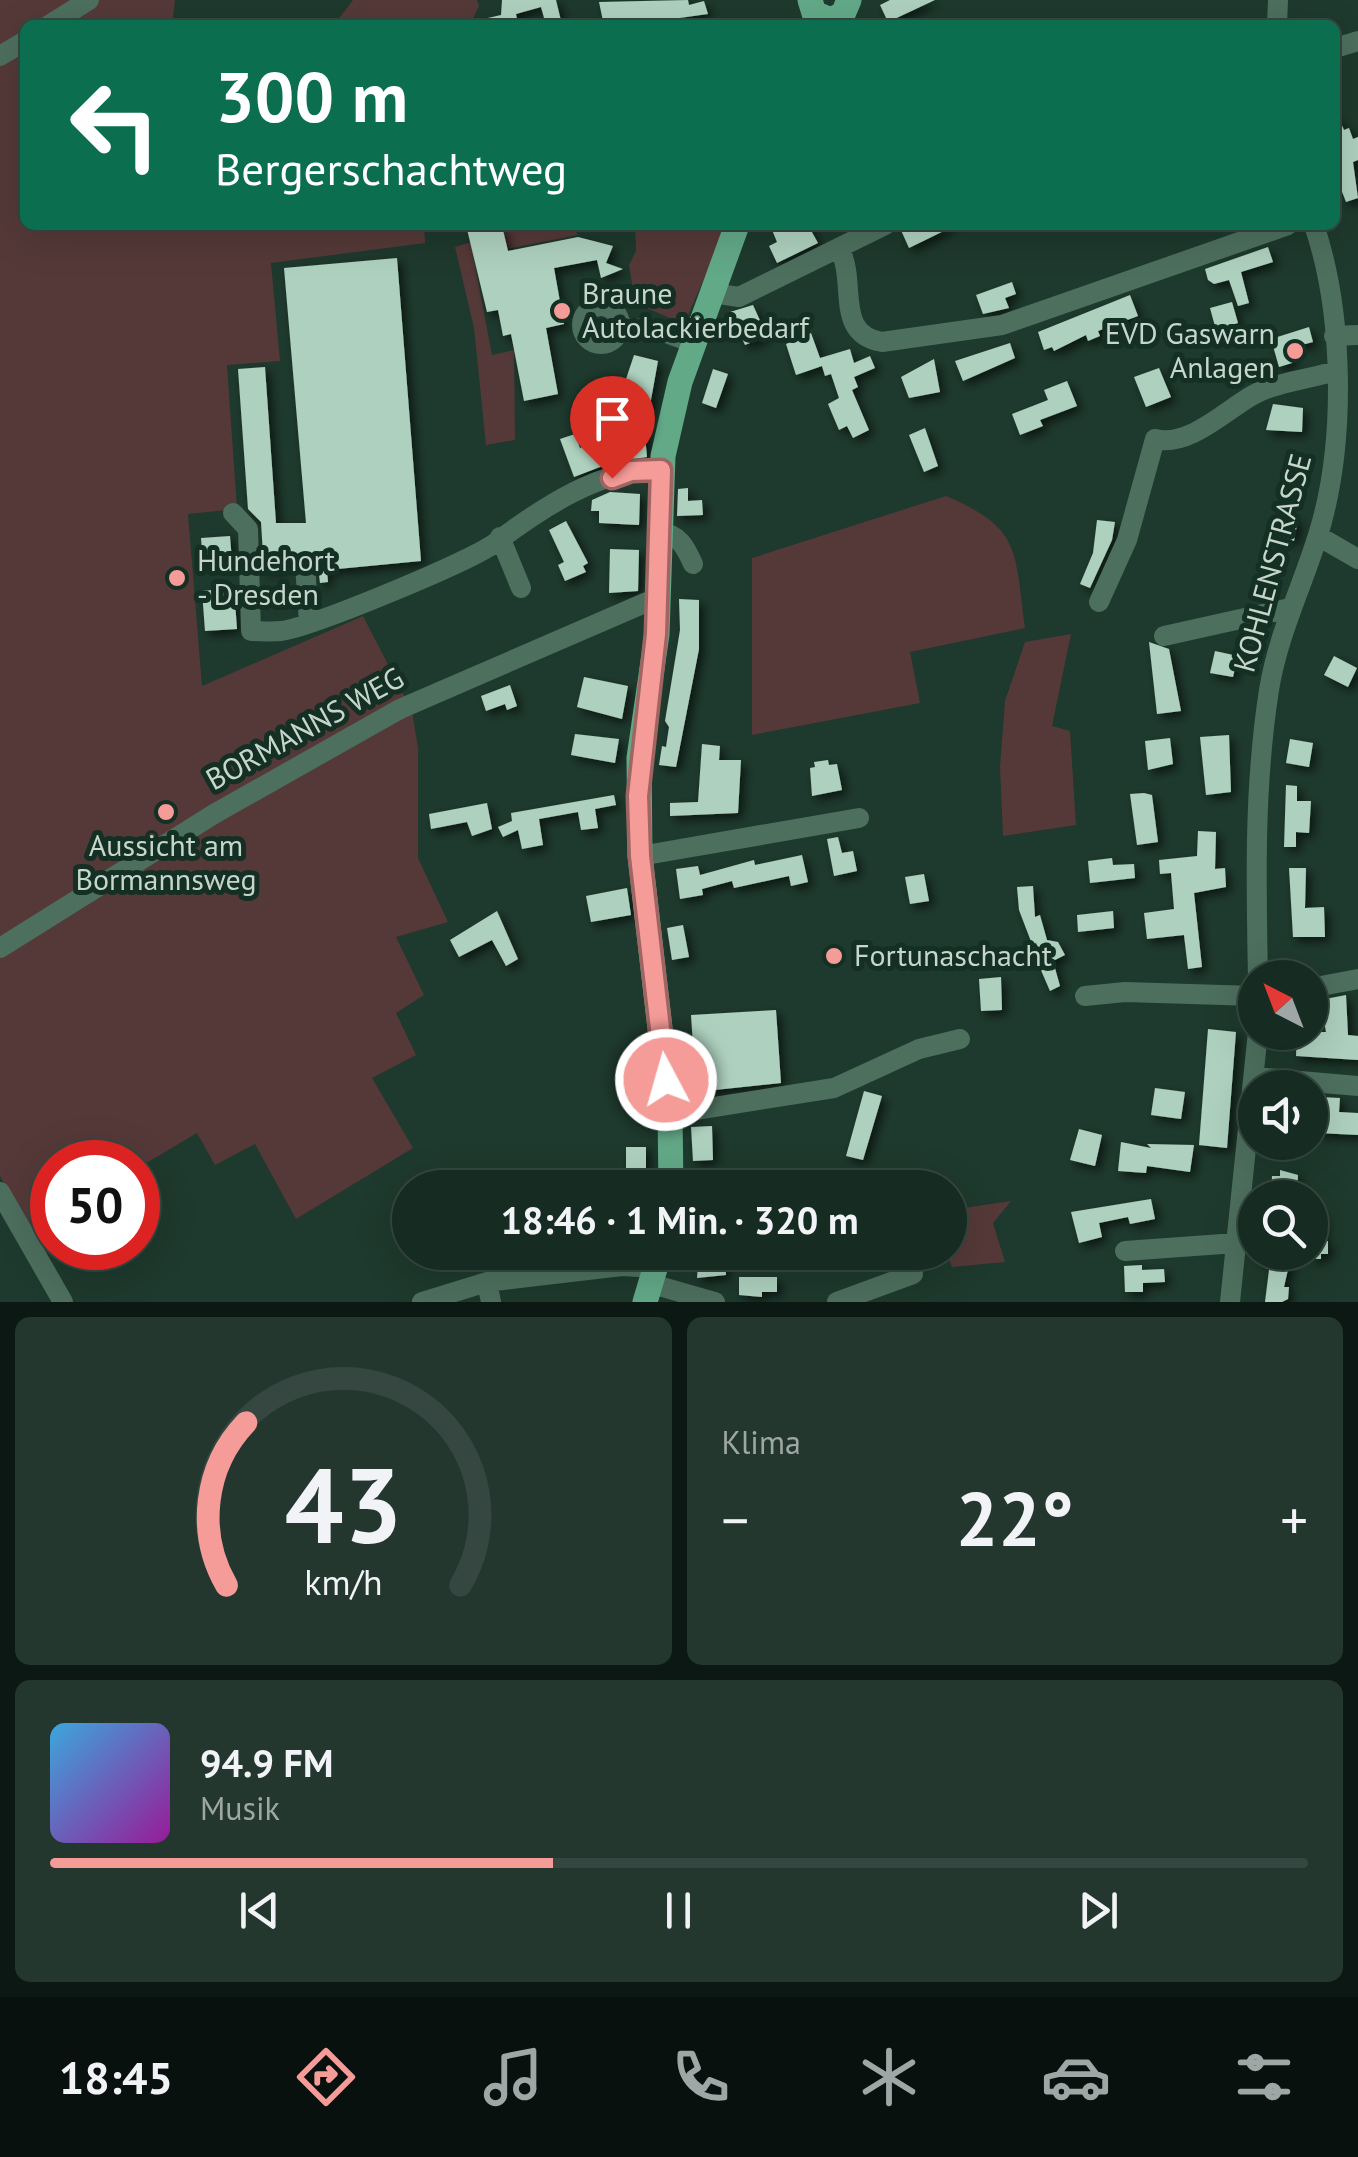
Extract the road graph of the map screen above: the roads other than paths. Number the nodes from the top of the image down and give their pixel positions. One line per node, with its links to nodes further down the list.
1 (89, 0): 4 (street)
2 (849, 0): 3 (main road)
3 (814, 14)
4 (58, 20)
5 (735, 230): 10 (main road)
6 (876, 230): 9 (street)
7 (1274, 230): 9 (street)
8 (1315, 230): 13 (street, KOHLENSTRASSE)
9 (840, 250): 10 (street)
10 (712, 293): 14 (main road)
11 (621, 328): 11 (street); 14 (street)
12 (1358, 335): 13 (street)
13 (1334, 336): 15 (street, KOHLENSTRASSE)
14 (694, 343): 16 (main road)
15 (1336, 371): 20 (street, KOHLENSTRASSE); 26 (street)
16 (661, 470): 18 (main road); 19 (street)
17 (233, 513): 28 (street)
18 (658, 533): 22 (street); 25 (main road)
19 (500, 537): 24 (street); 28 (street)
20 (1324, 539): 21 (street); 27 (street, KOHLENSTRASSE)
21 (1358, 559)
22 (693, 564)
23 (304, 566): 28 (street)
24 (521, 588)
25 (658, 602): 31 (main road); 32 (street, BORMANNS WEG)
26 (1098, 602)
27 (1290, 608): 29 (street); 33 (street, KOHLENSTRASSE)
28 (309, 622)
29 (1164, 636)
30 (860, 818): 31 (street)
31 (640, 856): 41 (main road)
32 (0, 948)
33 (1258, 960)
34 (1358, 979): 35 (street)
35 (1328, 985)
36 (1238, 995): 37 (street)
37 (1085, 996)
38 (960, 1039): 41 (street)
39 (1328, 1083): 40 (street)
40 (1358, 1086)
41 (670, 1114): 43 (main road)
42 (1245, 1160): 45 (street)
43 (671, 1170)
44 (0, 1192): 50 (street)
45 (1236, 1243): 46 (street); 54 (street)
46 (1125, 1251)
47 (912, 1274): 53 (street)
48 (653, 1277): 49 (street); 52 (street)
49 (489, 1292): 51 (street)
50 (63, 1302)
51 (422, 1302)
52 (715, 1302)
53 (838, 1302)
54 (1230, 1302)

